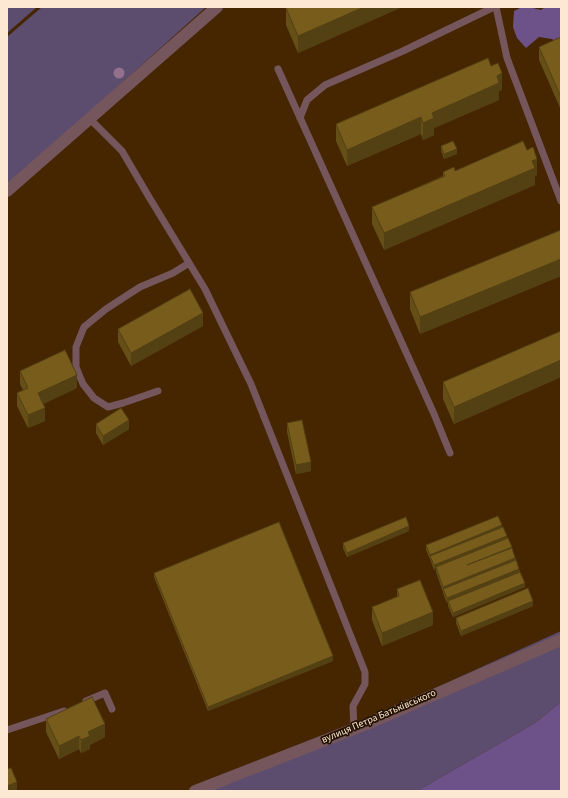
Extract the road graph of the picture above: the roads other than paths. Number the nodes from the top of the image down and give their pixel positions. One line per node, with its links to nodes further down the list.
1 (216, 7): 4 (street)
2 (495, 7): 5 (lane); 7 (lane)
3 (278, 69): 5 (lane)
4 (89, 118): 6 (street); 8 (lane)
5 (300, 118): 10 (lane)
6 (7, 191)
7 (561, 201)
8 (189, 263): 9 (lane); 13 (lane)
9 (158, 391)
10 (450, 453)
11 (561, 640): 13 (street, вулиця Петра Батьківського)
12 (112, 709): 14 (lane)
13 (354, 729): 15 (street, вулиця Петра Батьківського)
14 (7, 730)
15 (195, 791)

